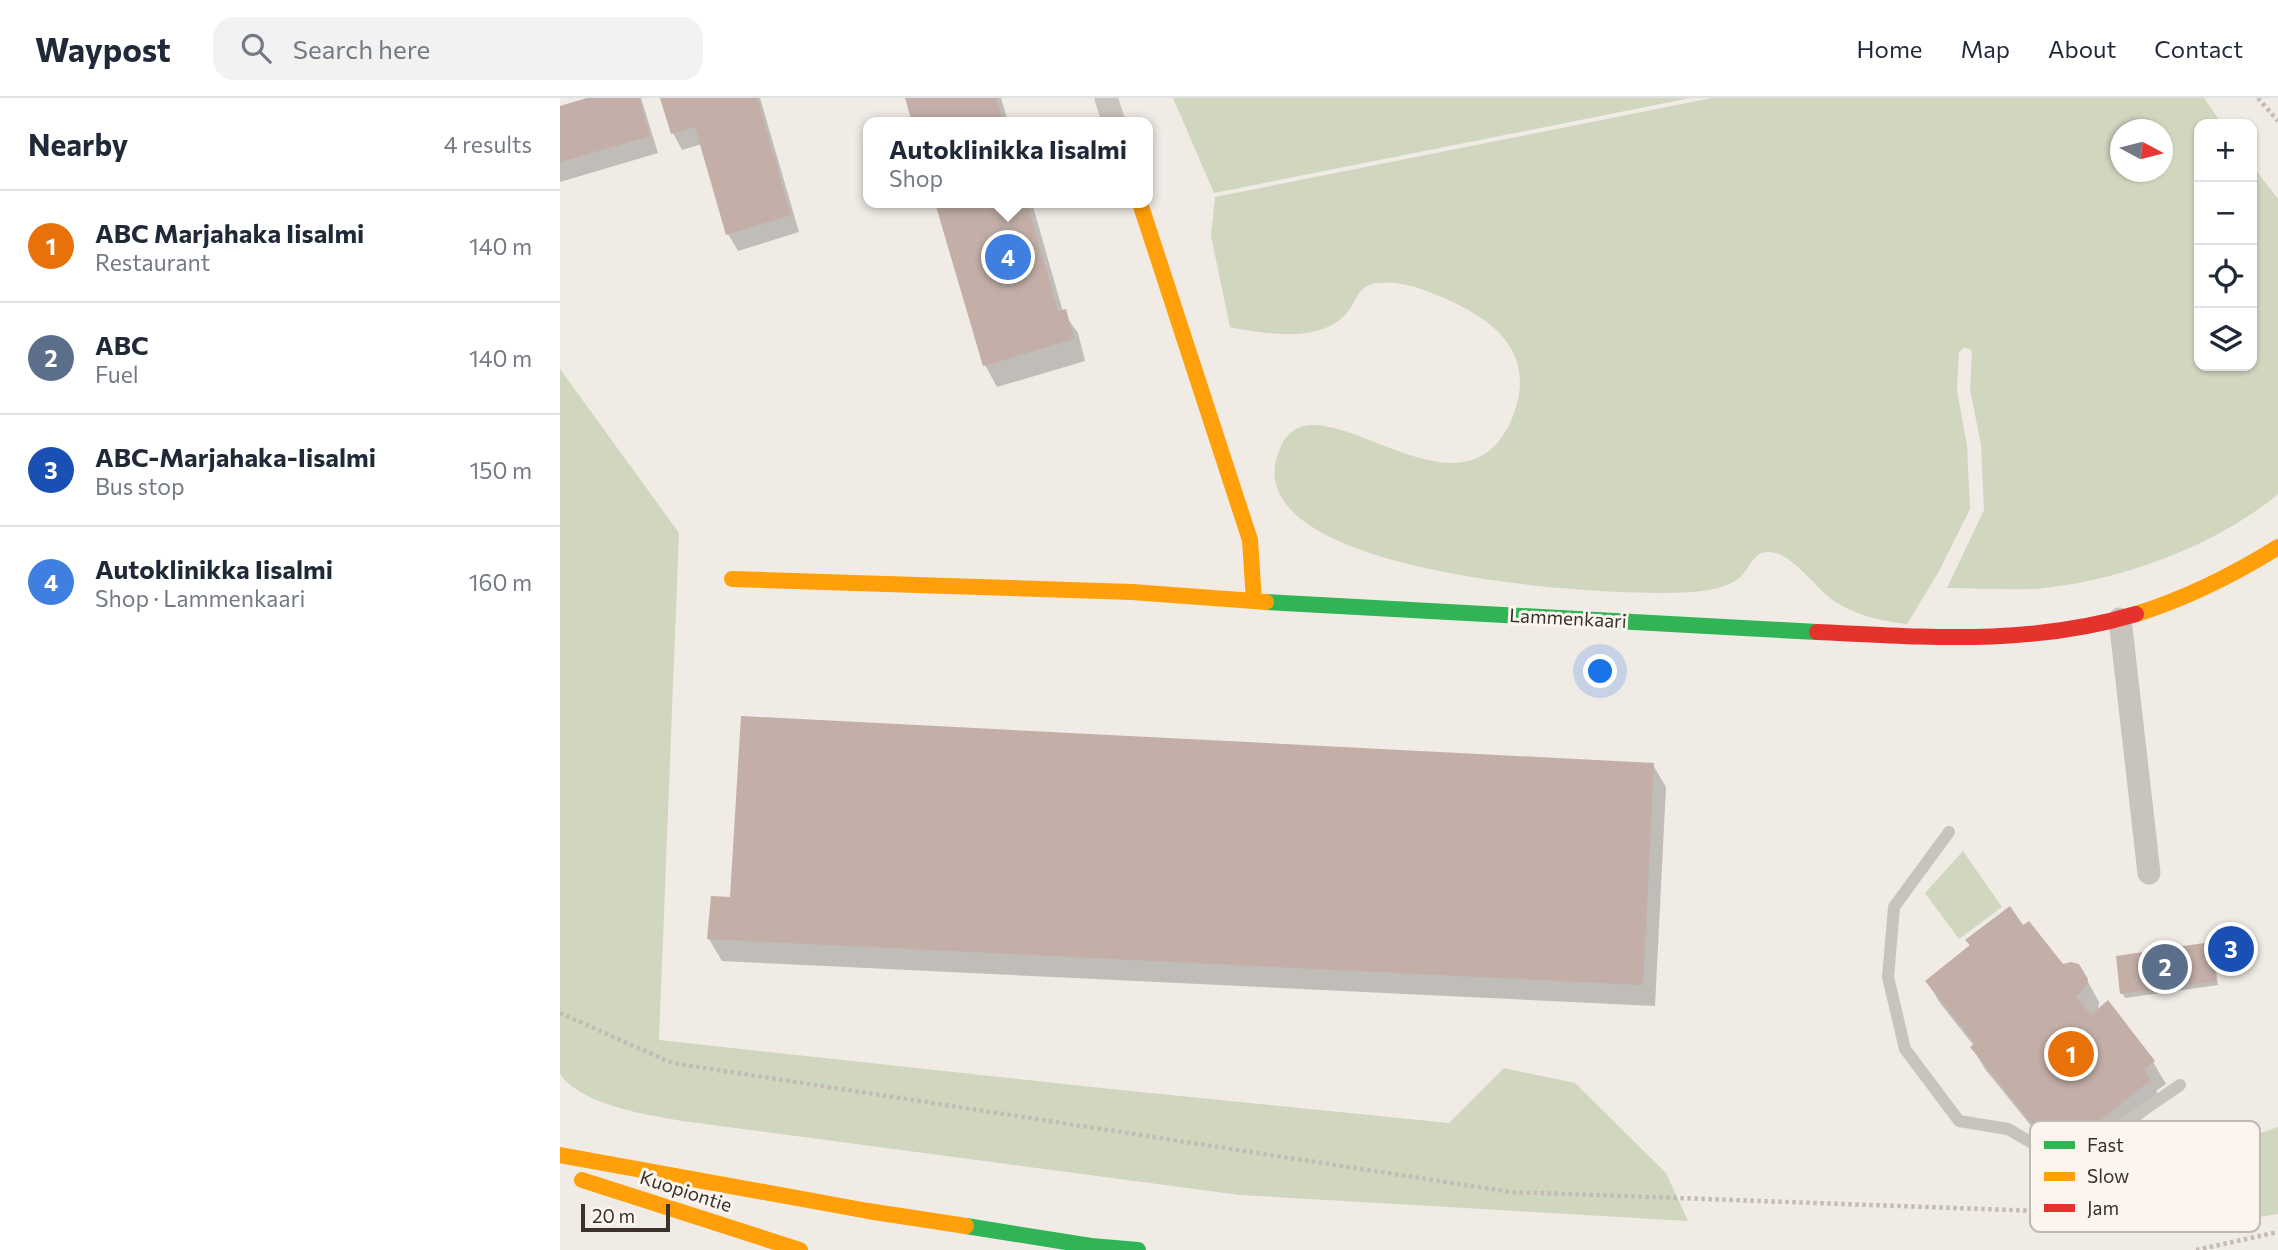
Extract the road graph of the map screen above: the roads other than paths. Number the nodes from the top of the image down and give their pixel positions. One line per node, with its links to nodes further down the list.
1 (1106, 98): 2 (street)
2 (1112, 117)
3 (1142, 208): 6 (main road)
4 (2278, 547): 7 (main road, Lammenkaari)
5 (732, 579): 6 (main road, Lammenkaari)
6 (1254, 601): 7 (main road, Lammenkaari)
7 (2120, 619): 9 (street)
8 (1950, 832): 12 (lane)
9 (2149, 873)
10 (2180, 1085): 11 (lane)
11 (2127, 1121)
12 (2030, 1142)
13 (560, 1155): 16 (main road)
14 (573, 1177): 15 (main road, Kuopiontie)
15 (800, 1250)
16 (1138, 1250)

